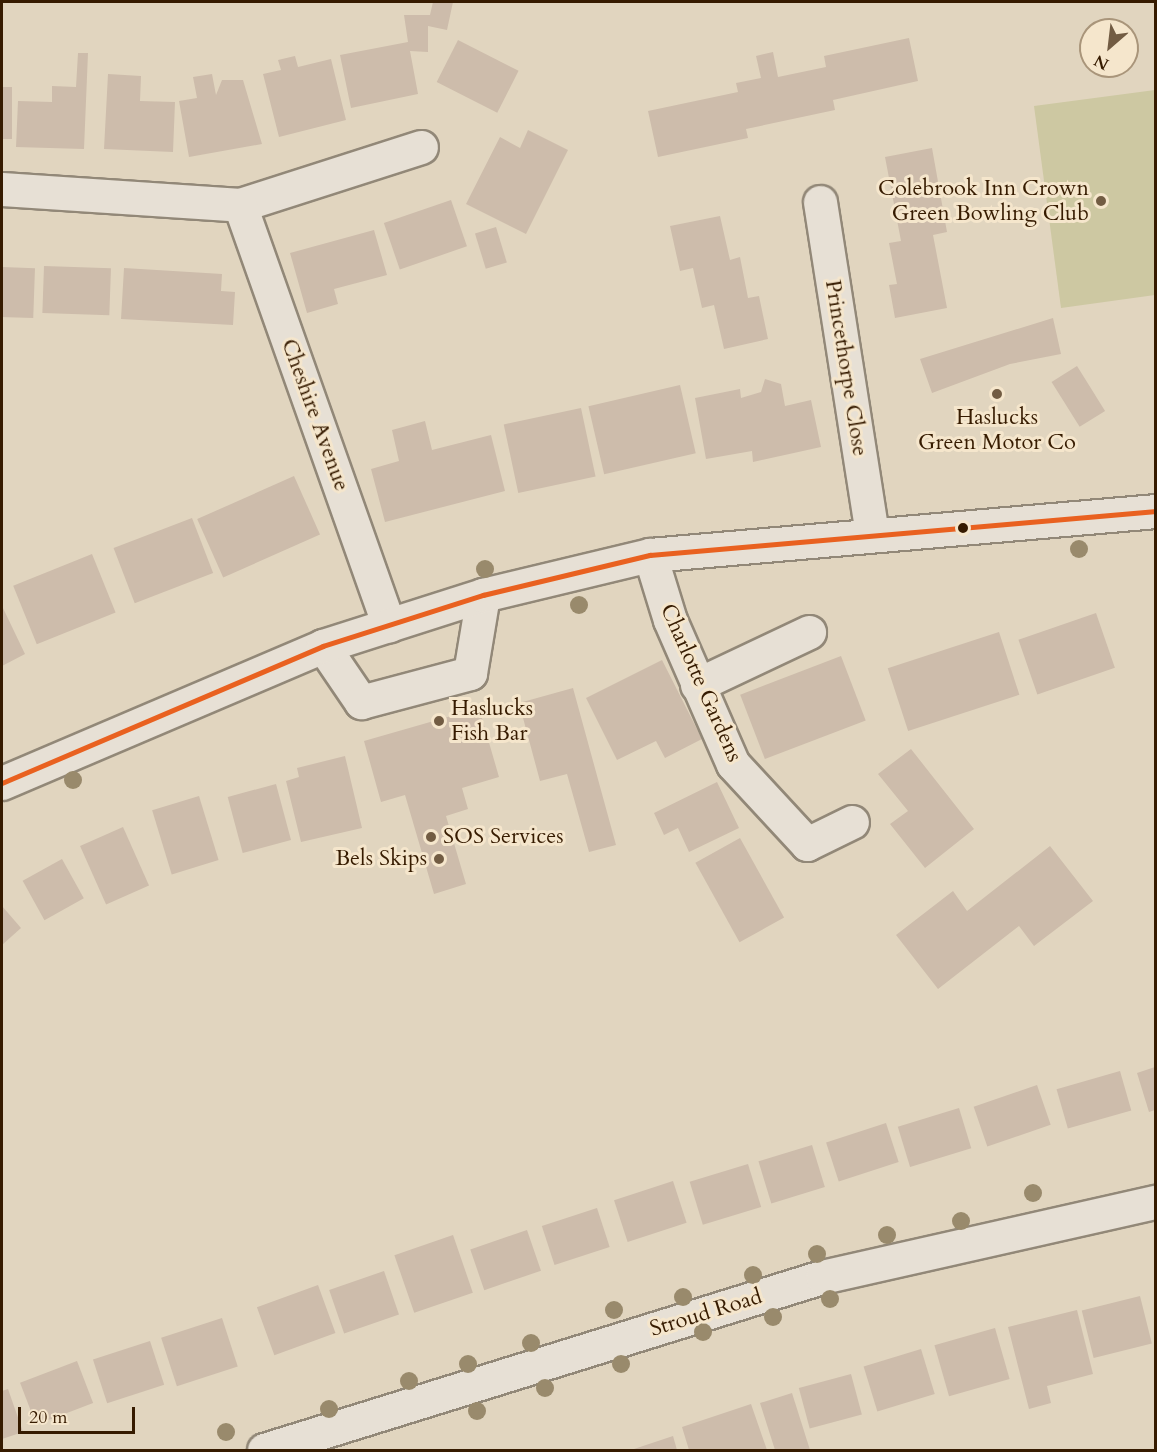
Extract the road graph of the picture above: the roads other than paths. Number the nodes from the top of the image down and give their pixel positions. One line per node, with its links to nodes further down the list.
1 (421, 147): 4 (street)
2 (2, 189): 4 (street)
3 (819, 202): 6 (street, Princethorpe Close)
4 (240, 205): 9 (street, Cheshire Avenue)
5 (1155, 511): 6 (street)
6 (872, 533): 7 (street)
7 (650, 555): 8 (street); 12 (street, Charlotte Gardens)
8 (483, 595): 9 (street); 11 (street)
9 (389, 625): 11 (street)
10 (809, 632): 12 (street)
11 (323, 646): 13 (street)
12 (697, 685): 14 (street, Charlotte Gardens)
13 (2, 783)
14 (852, 822)
15 (1155, 1202): 16 (street, Stroud Road)
16 (264, 1450)

